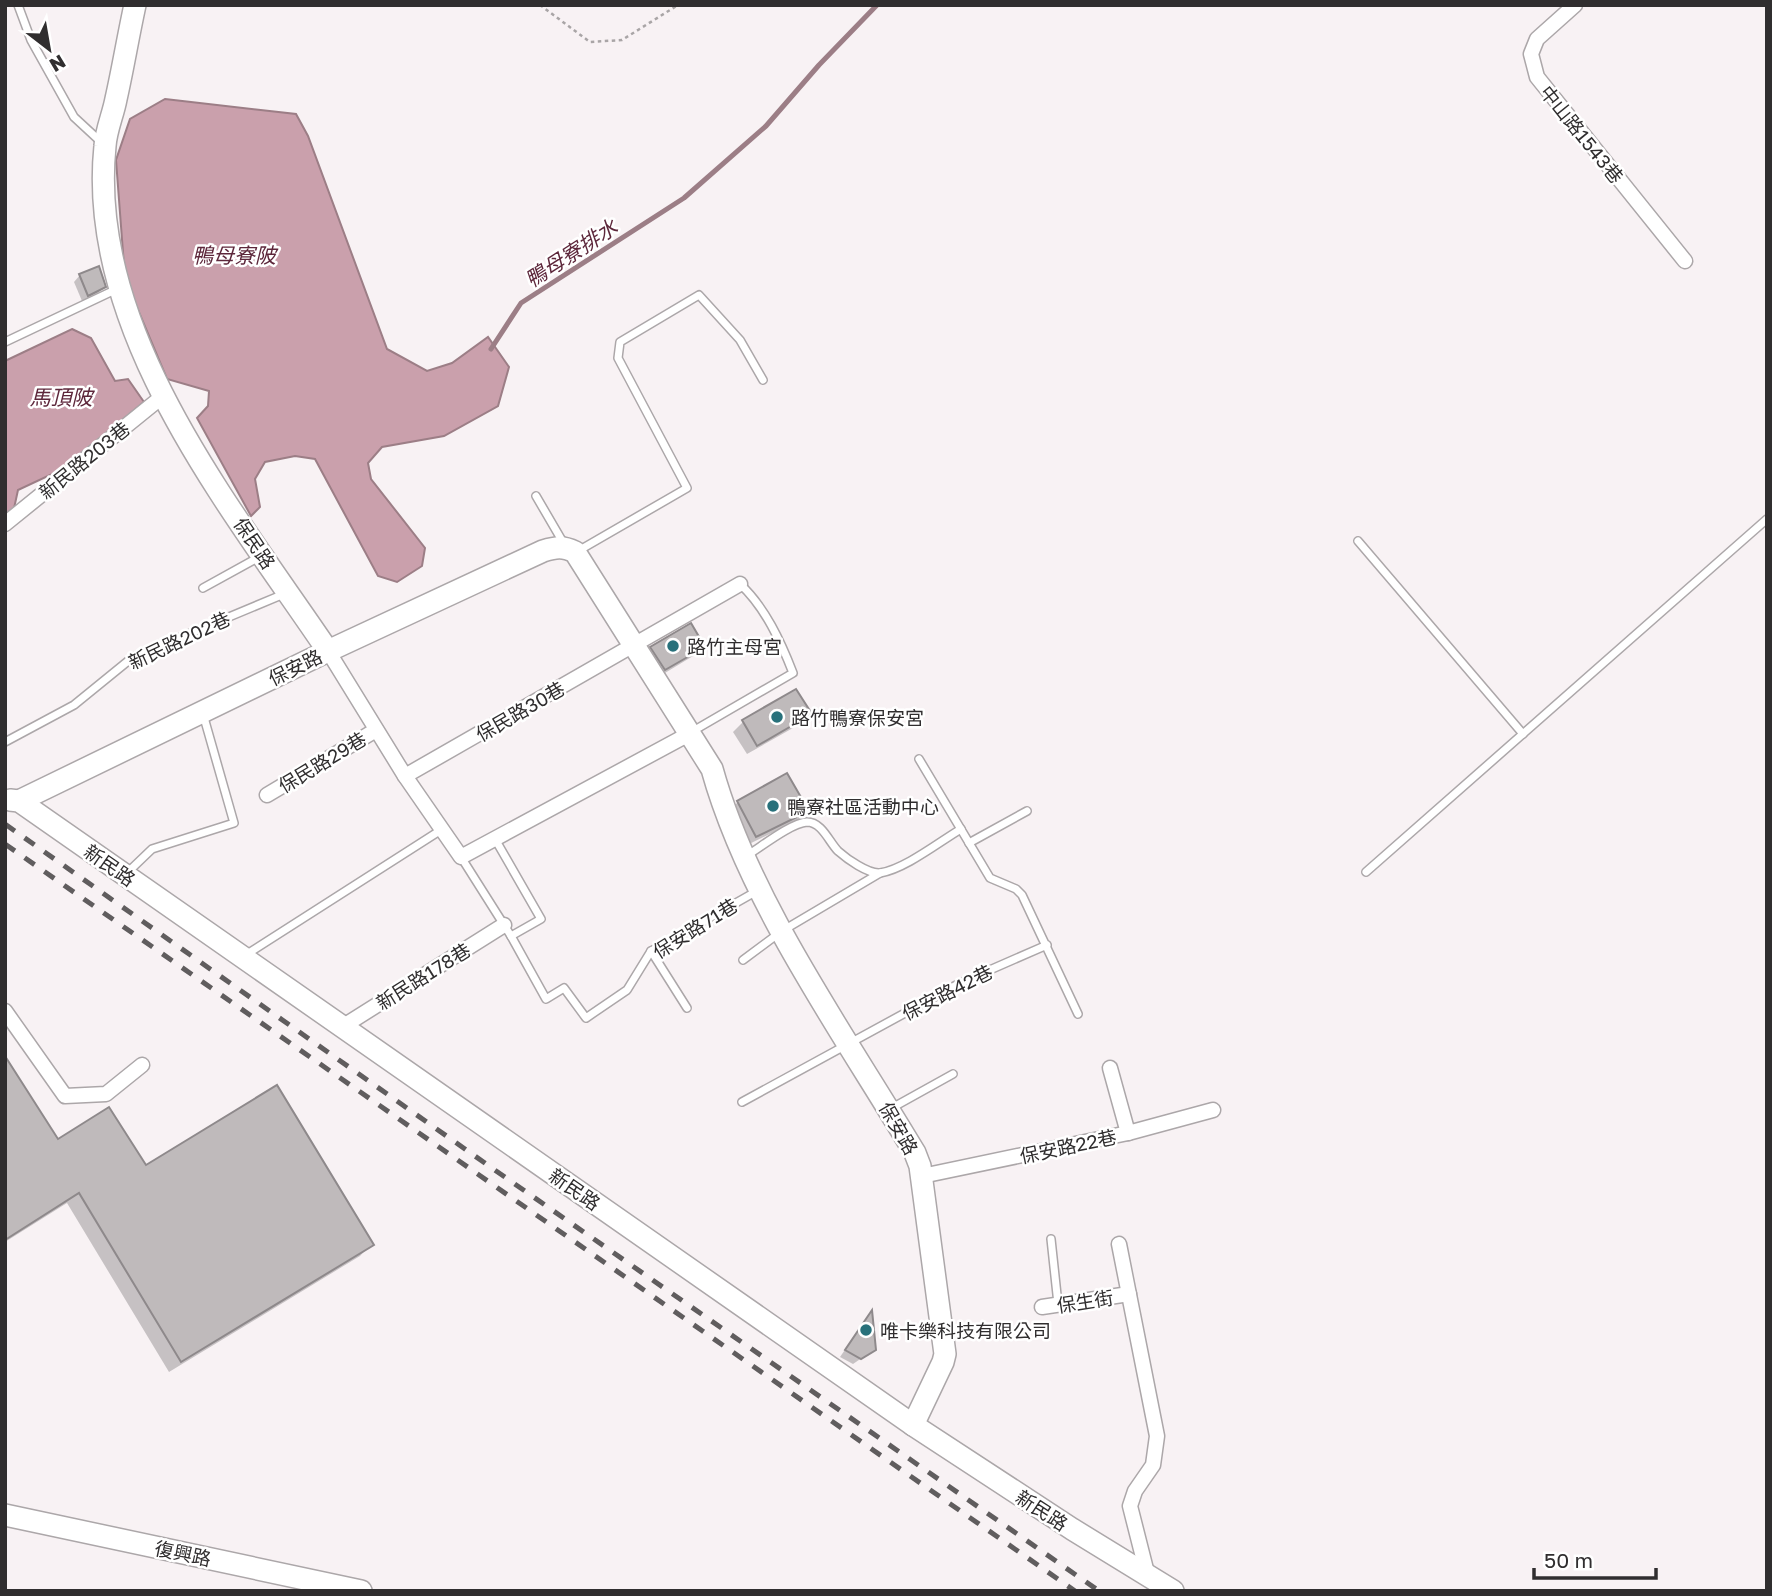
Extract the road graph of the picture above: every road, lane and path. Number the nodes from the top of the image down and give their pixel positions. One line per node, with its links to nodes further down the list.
1 (18, 5): 6 (lane)
2 (135, 5): 6 (street, 保民路)
3 (540, 5): 4 (path)
4 (678, 5)
5 (1574, 5): 7 (street, 中山路1543巷)
6 (105, 144): 8 (street, 保民路)
7 (1685, 261)
8 (118, 289): 9 (lane); 11 (street, 保民路)
9 (5, 342)
10 (763, 380): 16 (lane, 保安路)
11 (163, 396): 14 (street, 新民路203巷); 17 (street, 保民路)
12 (536, 496): 16 (lane)
13 (1767, 519): 26 (lane)
14 (5, 524)
15 (1358, 541): 26 (lane)
16 (571, 550): 21 (street, 保安路); 22 (street, 保安路)
17 (262, 555): 19 (lane); 20 (street, 保民路)
18 (740, 584): 21 (street); 25 (lane)
19 (203, 588)
20 (288, 592): 22 (street, 保民路); 27 (lane, 新民路202巷)
21 (635, 646): 25 (street, 保安路); 29 (street, 保民路30巷)
22 (328, 651): 23 (street, 保安路); 24 (street, 保民路)
23 (202, 712): 31 (street, 保安路); 41 (lane)
24 (376, 730): 29 (street, 保民路); 30 (street, 保民路29巷)
25 (689, 734): 35 (street); 38 (street, 保安路)
26 (1522, 734): 39 (lane)
27 (5, 742)
28 (919, 759): 33 (lane)
29 (405, 776): 34 (street, 保民路)
30 (267, 794)
31 (12, 801): 41 (street, 新民路)
32 (1027, 811): 36 (lane)
33 (961, 829): 36 (lane); 40 (lane)
34 (441, 830): 37 (street); 47 (lane)
35 (495, 839): 37 (street); 43 (lane)
36 (970, 843): 45 (lane)
37 (461, 857): 43 (lane)
38 (746, 857): 40 (lane); 42 (street, 保安路)
39 (1366, 872)
40 (881, 873): 44 (lane)
41 (125, 875): 47 (street, 新民路)
42 (761, 888): 44 (street, 保安路); 46 (lane, 保安路71巷)
43 (507, 931): 46 (lane, 保安路71巷); 52 (street, 新民路178巷)
44 (782, 931): 48 (lane); 53 (street, 保安路)
45 (1047, 945): 51 (lane); 53 (lane, 保安路42巷)
46 (651, 951): 49 (lane)
47 (242, 957): 52 (street, 新民路)
48 (743, 960)
49 (687, 1008)
50 (5, 1011): 54 (street)
51 (1078, 1013)
52 (342, 1027): 67 (street, 新民路)
53 (849, 1044): 57 (lane, 保安路42巷); 58 (street, 保安路)
54 (142, 1065)
55 (1110, 1068): 60 (street)
56 (953, 1074): 58 (lane)
57 (742, 1102)
58 (889, 1110): 61 (street, 保安路)
59 (1213, 1110): 60 (street, 保安路22巷)
60 (1128, 1133): 61 (street, 保安路22巷)
61 (922, 1176): 67 (street, 保安路)
62 (1051, 1239): 65 (lane)
63 (1119, 1244): 64 (street)
64 (1129, 1294): 65 (street, 保生街); 69 (street)
65 (1059, 1305): 66 (street, 保生街)
66 (1042, 1307)
67 (913, 1425): 69 (street, 新民路)
68 (5, 1515): 70 (street, 復興路)
69 (1148, 1577): 71 (street, 新民路)
70 (361, 1591)
71 (1173, 1591)

